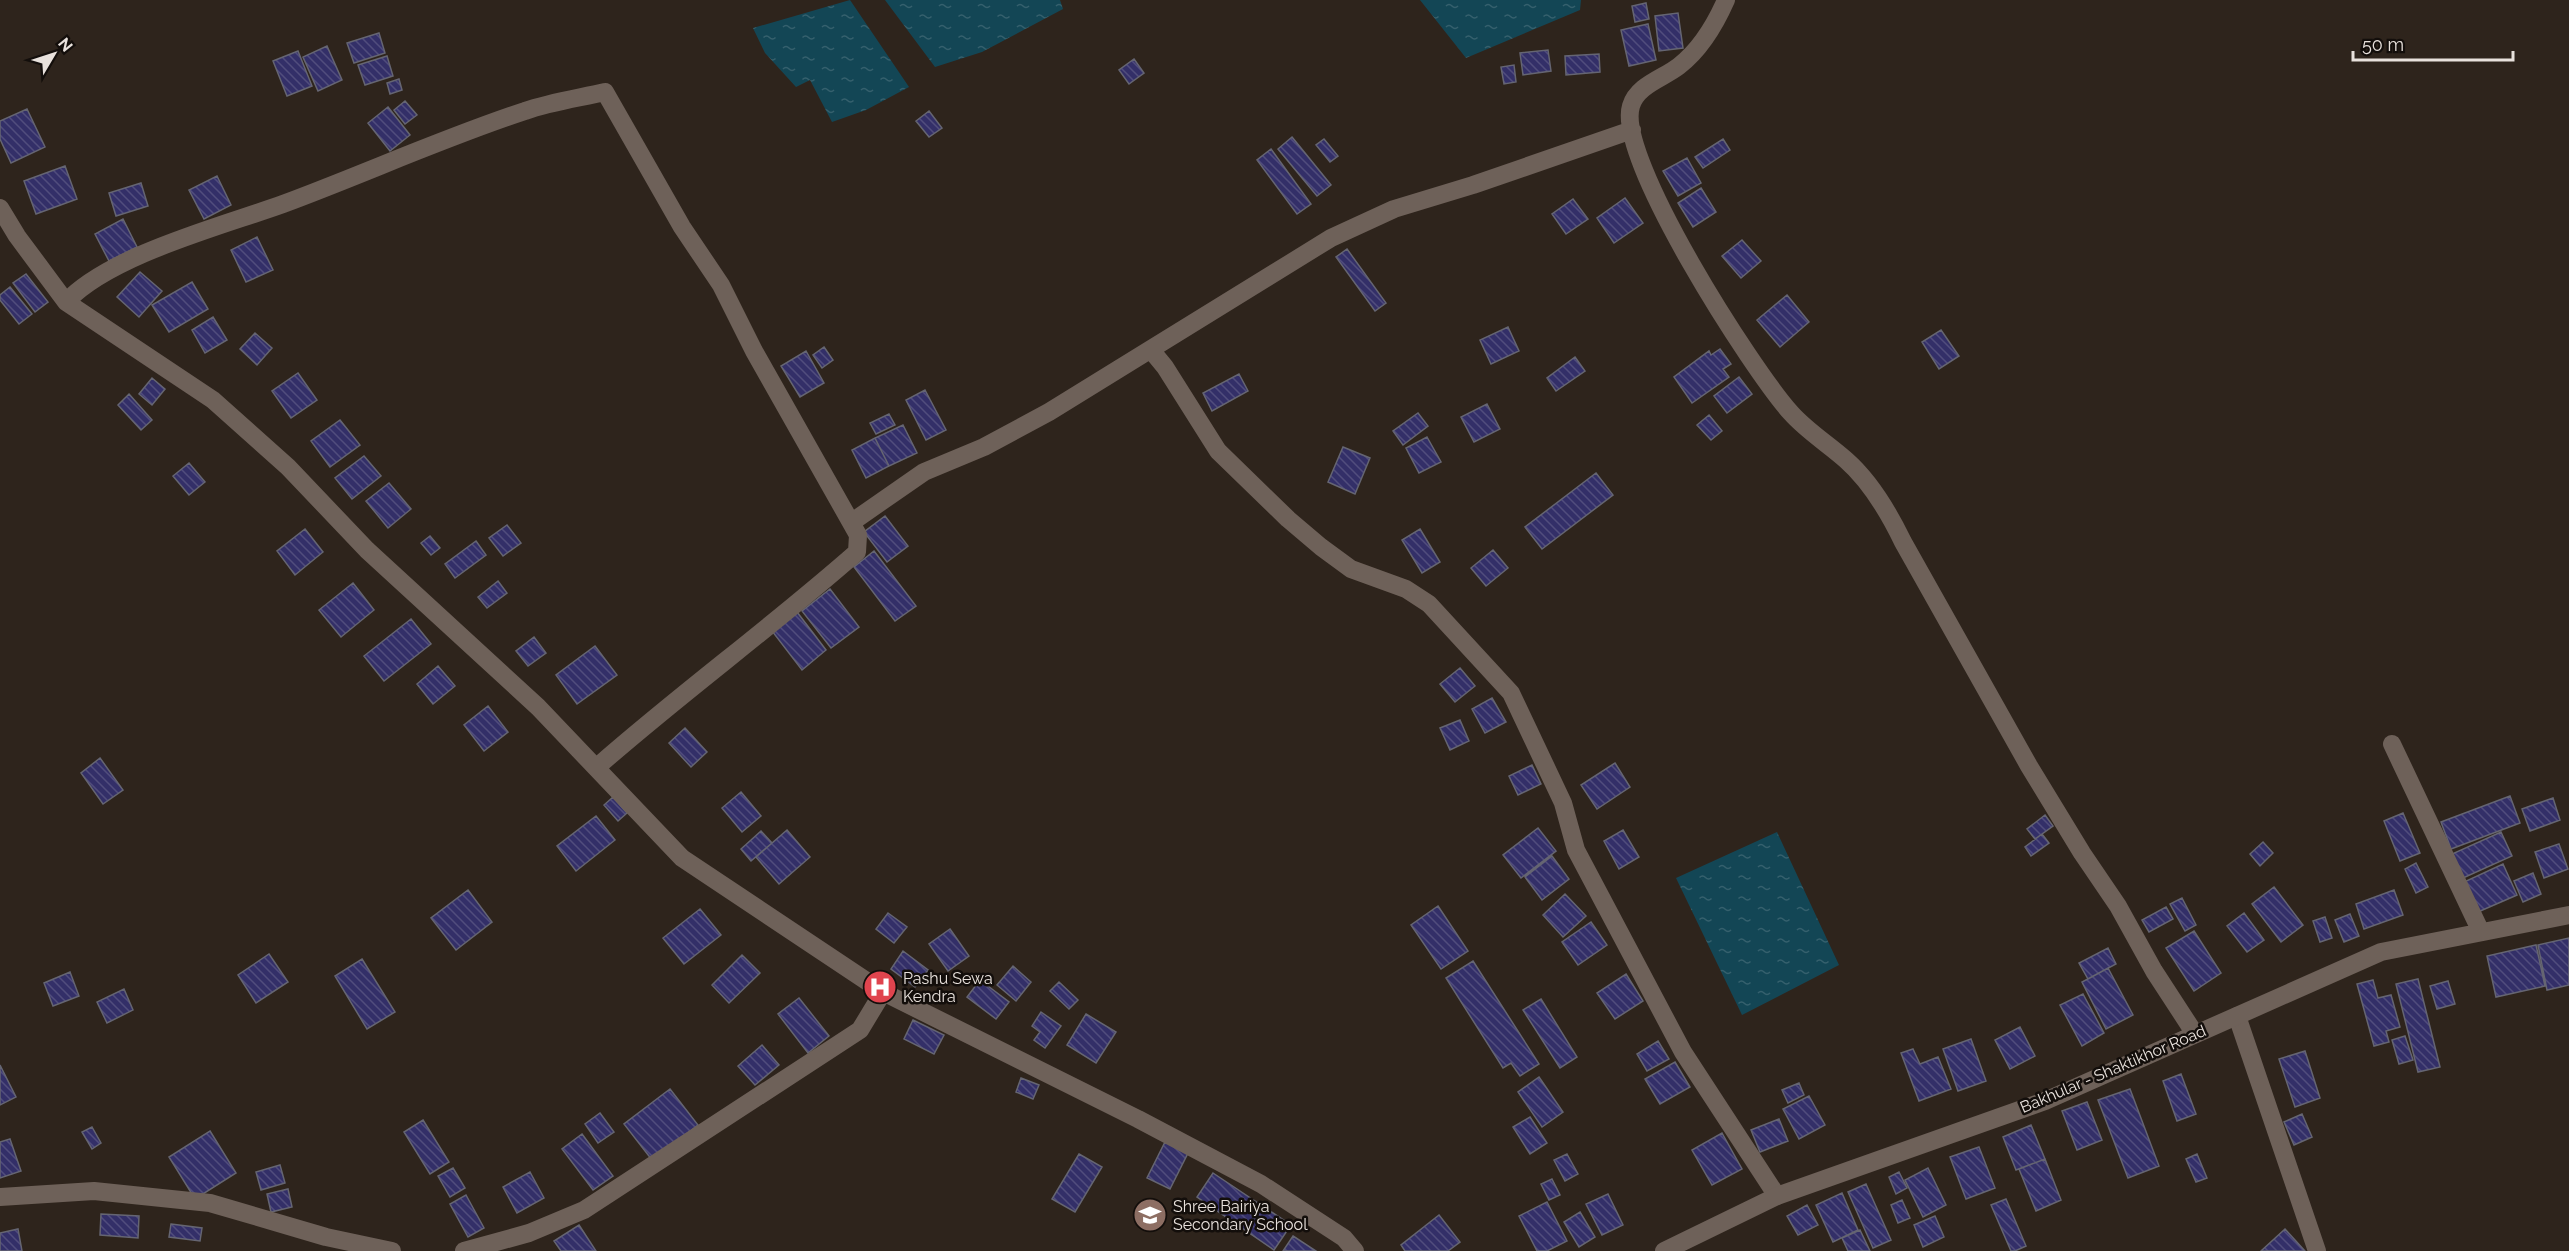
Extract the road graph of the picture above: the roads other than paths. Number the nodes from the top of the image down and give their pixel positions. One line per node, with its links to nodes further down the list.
1 (1726, 0): 2 (street)
2 (1632, 130): 5 (street); 13 (street)
3 (0, 208): 4 (street)
4 (66, 303): 6 (street); 8 (street)
5 (1151, 350): 6 (street); 14 (street)
6 (852, 522): 8 (street)
7 (2392, 744): 10 (street)
8 (597, 767): 11 (street)
9 (2569, 915): 10 (street, Bakhular - Shaktikhor Road)
10 (2481, 932): 12 (street, Bakhular - Shaktikhor Road)
11 (883, 992): 16 (street); 18 (street)
12 (2237, 1016): 13 (street, Bakhular - Shaktikhor Road); 20 (street)
13 (2195, 1034): 14 (street, Bakhular - Shaktikhor Road)
14 (1777, 1196): 19 (street, Bakhular - Shaktikhor Road)
15 (0, 1197): 17 (street)
16 (479, 1250)
17 (392, 1251)
18 (1355, 1251)
19 (1664, 1251)
20 (2317, 1251)

